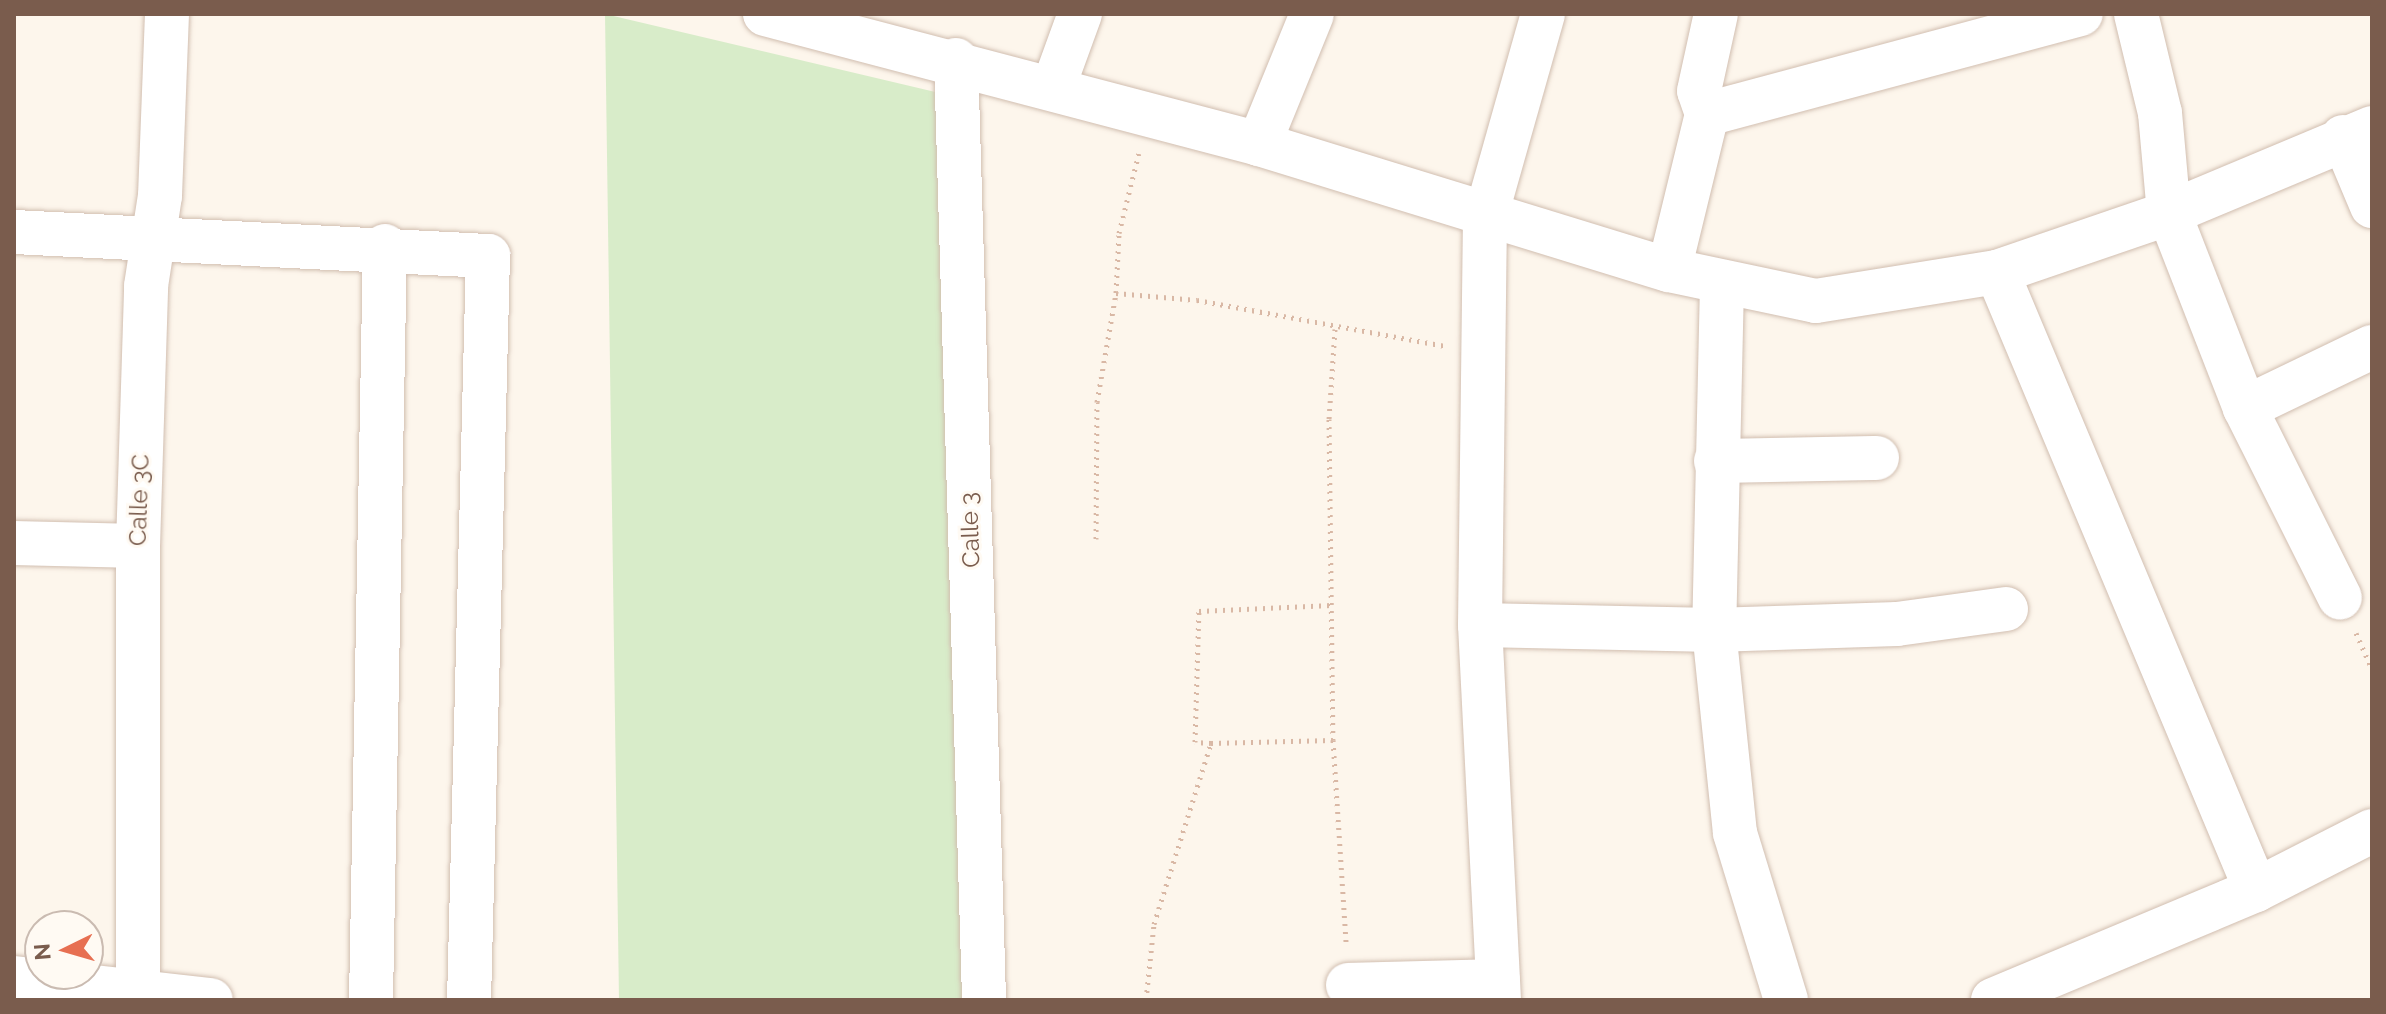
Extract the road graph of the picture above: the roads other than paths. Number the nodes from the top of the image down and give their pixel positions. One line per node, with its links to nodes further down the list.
1 (167, 14): 19 (street, Calle 3C)
2 (765, 14): 9 (street)
3 (1080, 14): 11 (street)
4 (1312, 14): 14 (street)
5 (1543, 14): 17 (street)
6 (1716, 14): 12 (street)
7 (2081, 14): 12 (street)
8 (2136, 14): 16 (street)
9 (851, 23): 10 (street)
10 (956, 60): 11 (street); 43 (street, Calle 3)
11 (1053, 88): 14 (street)
12 (1707, 114): 21 (street)
13 (2358, 132): 15 (street); 16 (street)
14 (1259, 144): 17 (street)
15 (2372, 206)
16 (2169, 213): 22 (street); 25 (street)
17 (1485, 219): 21 (street); 32 (street)
18 (14, 232): 19 (street)
19 (154, 234): 20 (street); 29 (street, Calle 3C)
20 (385, 246): 41 (street); 42 (street)
21 (1669, 270): 23 (street)
22 (1997, 272): 23 (street); 35 (street)
23 (1722, 284): 27 (street)
24 (2372, 347): 25 (street)
25 (2245, 408): 30 (street)
26 (1877, 458): 27 (street)
27 (1716, 461): 33 (street)
28 (14, 543): 29 (street)
29 (138, 546): 38 (street, Calle 3C)
30 (2340, 598)
31 (2006, 609): 33 (street)
32 (1480, 625): 33 (street); 39 (street)
33 (1714, 630): 44 (street)
34 (2372, 831): 35 (street)
35 (2256, 890): 45 (street)
36 (14, 978): 38 (street)
37 (1348, 985): 39 (street)
38 (138, 988): 40 (street)
39 (1499, 990)
40 (211, 1000)
41 (371, 1000)
42 (469, 1000)
43 (984, 1000)
44 (1786, 1000)
45 (1993, 1000)

